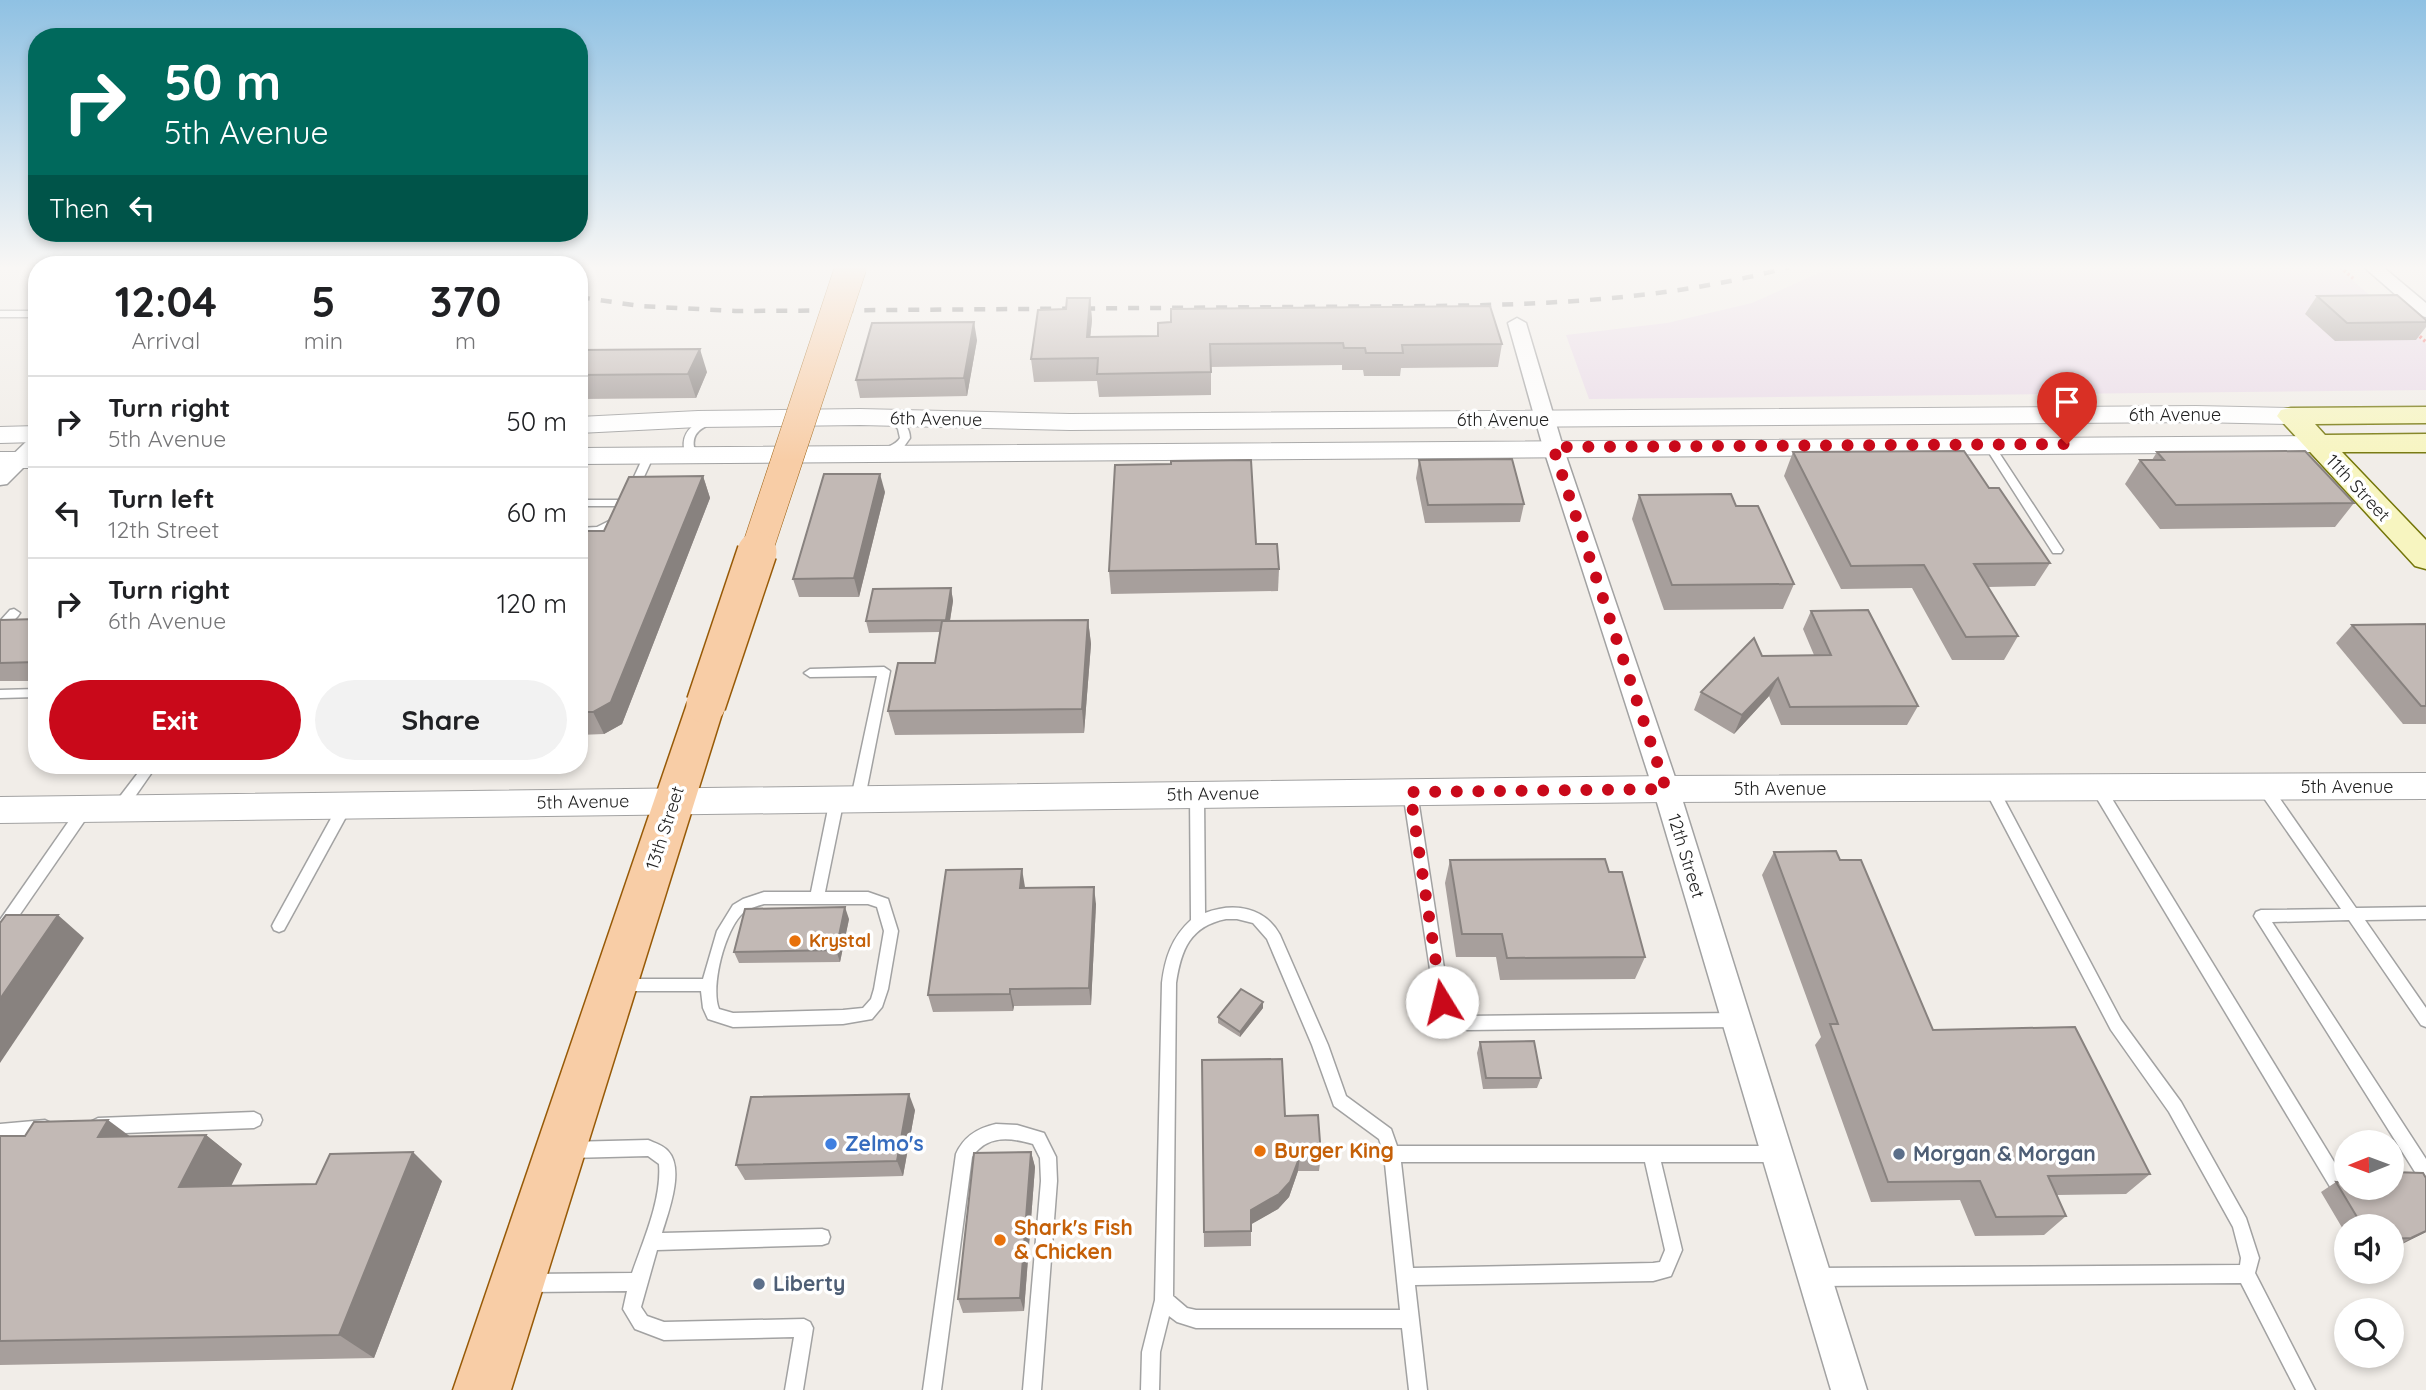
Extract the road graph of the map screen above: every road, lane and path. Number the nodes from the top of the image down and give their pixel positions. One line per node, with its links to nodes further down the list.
1 (829, 332): 40 (main road, 13th Street, bridge)
2 (1519, 332): 7 (street, 12th Street)
3 (2426, 415): 4 (main road, 6th Avenue)
4 (2291, 416): 7 (street, 6th Avenue); 13 (main road, 11th Street)
5 (894, 418): 6 (street, 6th Avenue); 7 (street, 6th Avenue); 15 (lane)
6 (713, 419): 8 (street, 6th Avenue); 18 (lane)
7 (1544, 419): 14 (street, 12th Street)
8 (588, 425)
9 (28, 434): 10 (street)
10 (0, 435)
11 (2426, 443): 13 (main road, 6th Avenue)
12 (1989, 444): 13 (street, 6th Avenue); 14 (street, 6th Avenue); 24 (lane)
13 (2317, 444): 25 (main road, 11th Street)
14 (1553, 447): 15 (street, 6th Avenue); 36 (street, 12th Street)
15 (882, 453): 18 (street, 6th Avenue)
16 (23, 455): 20 (street)
17 (649, 455): 18 (street, 6th Avenue); 19 (street, 6th Avenue); 21 (lane)
18 (700, 455)
19 (588, 456)
20 (0, 479)
21 (626, 502): 22 (lane); 23 (lane)
22 (588, 503)
23 (588, 532)
24 (2057, 550)
25 (2426, 559)
26 (13, 612): 27 (lane)
27 (0, 628)
28 (810, 673): 39 (lane)
29 (28, 693): 30 (lane)
30 (0, 694)
31 (144, 774): 43 (lane)
32 (2426, 786): 33 (street, 5th Avenue)
33 (2264, 787): 35 (street, 5th Avenue); 47 (lane)
34 (1991, 788): 35 (street, 5th Avenue); 36 (street, 5th Avenue); 66 (lane)
35 (2098, 788): 63 (lane)
36 (1666, 789): 37 (street, 5th Avenue); 53 (street, 12th Street)
37 (1410, 792): 38 (street, 5th Avenue); 55 (lane)
38 (1197, 795): 39 (street, 5th Avenue); 48 (lane)
39 (847, 798): 40 (street, 5th Avenue); 45 (lane)
40 (674, 800): 41 (street, 5th Avenue); 51 (main road, 13th Street)
41 (346, 805): 43 (street, 5th Avenue); 49 (lane)
42 (85, 809): 43 (street, 5th Avenue); 44 (street, 5th Avenue); 50 (lane)
43 (119, 809)
44 (0, 810)
45 (817, 898): 52 (lane); 52 (lane)
46 (2426, 913): 47 (lane)
47 (2353, 915): 54 (lane); 62 (lane)
48 (1198, 921): 60 (lane); 71 (lane)
49 (279, 926)
50 (0, 932)
51 (613, 985): 52 (lane); 58 (main road, 13th Street)
52 (709, 985)
53 (1736, 1020): 55 (lane); 61 (street, 12th Street)
54 (2426, 1020)
55 (1467, 1023)
56 (254, 1120): 57 (lane)
57 (0, 1132)
58 (559, 1150): 65 (lane); 70 (main road, 13th Street)
59 (1651, 1153): 60 (lane); 61 (lane); 68 (lane)
60 (1392, 1154): 68 (lane)
61 (1777, 1154): 67 (street, 12th Street)
62 (2426, 1174)
63 (2334, 1177)
64 (821, 1237): 65 (lane)
65 (650, 1242): 69 (lane)
66 (2246, 1274): 67 (lane); 80 (lane)
67 (1815, 1277): 79 (street, 12th Street)
68 (1405, 1278): 72 (lane)
69 (638, 1282): 70 (lane); 74 (lane)
70 (516, 1283): 73 (main road, 13th Street)
71 (1164, 1300): 72 (lane); 77 (lane)
72 (1411, 1319): 78 (lane)
73 (482, 1390)
74 (794, 1390)
75 (932, 1390): 76 (lane)
76 (1032, 1390)
77 (1150, 1390)
78 (1418, 1390)
79 (1849, 1390)
80 (2306, 1390)

